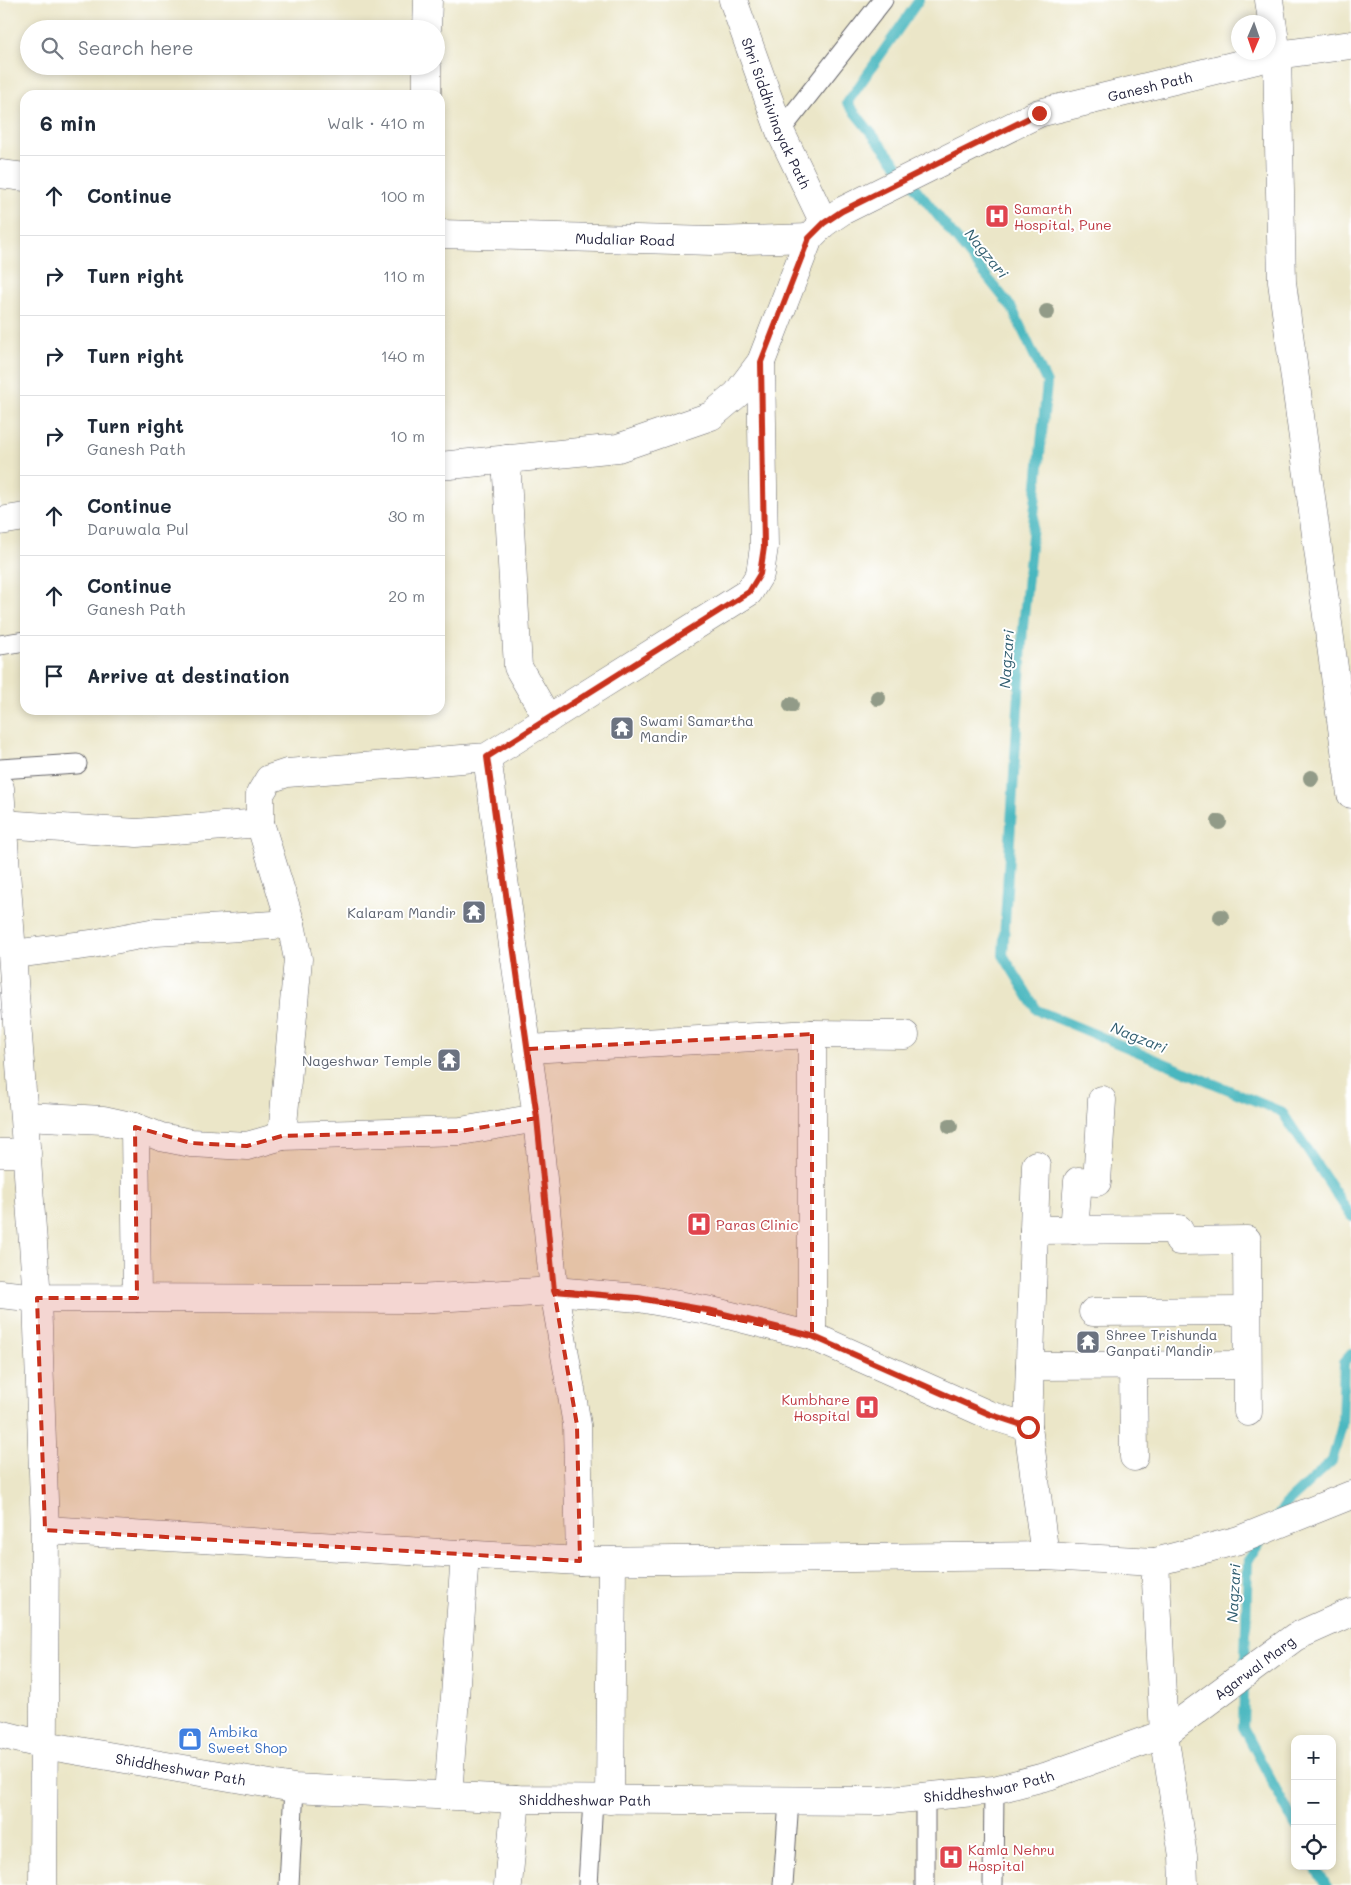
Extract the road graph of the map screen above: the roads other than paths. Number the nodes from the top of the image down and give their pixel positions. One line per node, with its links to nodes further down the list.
1 (428, 0): 5 (street)
2 (732, 0): 10 (street, Shri Siddhivinayak Path)
3 (883, 0): 10 (lane)
4 (1270, 0): 7 (street)
5 (427, 20)
6 (1351, 45): 7 (street, Ganesh Path)
7 (1277, 55): 13 (street, Ganesh Path); 27 (street)
8 (427, 75): 9 (street)
9 (426, 90)
10 (780, 131): 13 (street, Shri Siddhivinayak Path)
11 (0, 174): 12 (street)
12 (20, 176)
13 (825, 224): 14 (street, Mudaliar Road); 15 (street)
14 (445, 234)
15 (761, 362): 16 (street); 22 (street)
16 (506, 459): 17 (street); 22 (street)
17 (445, 465)
18 (20, 518): 19 (street)
19 (0, 521)
20 (20, 643): 21 (lane)
21 (0, 645)
22 (548, 719): 23 (street)
23 (487, 757): 28 (street); 34 (street)
24 (77, 764): 25 (lane)
25 (0, 769)
26 (0, 788): 29 (street)
27 (1351, 792)
28 (260, 823): 29 (street); 30 (street)
29 (2, 824): 31 (street)
30 (291, 924): 31 (street); 39 (street)
31 (14, 954): 36 (street)
32 (812, 1034): 33 (street); 34 (street); 51 (street)
33 (904, 1035)
34 (528, 1049): 37 (street)
35 (1102, 1100): 44 (street)
36 (24, 1116): 38 (street); 41 (street)
37 (537, 1118): 39 (street); 45 (street)
38 (135, 1127): 39 (street); 48 (street)
39 (282, 1136)
40 (0, 1153): 41 (street)
41 (27, 1153): 47 (street)
42 (1036, 1165): 43 (street)
43 (1034, 1230): 44 (street); 53 (street)
44 (1074, 1230): 49 (street)
45 (554, 1291): 48 (street); 51 (street); 62 (street)
46 (0, 1294): 47 (street)
47 (37, 1298): 48 (street); 59 (street)
48 (137, 1298)
49 (1247, 1311): 50 (street); 52 (street)
50 (1093, 1312)
51 (812, 1336): 56 (street)
52 (1248, 1365): 54 (street); 55 (street)
53 (1030, 1366): 54 (street); 56 (street)
54 (1133, 1366): 57 (street)
55 (1248, 1412)
56 (1028, 1427): 61 (street)
57 (1134, 1457)
58 (1346, 1497): 64 (street)
59 (45, 1530): 60 (street); 68 (street)
60 (465, 1554): 62 (street); 71 (street)
61 (1045, 1556): 63 (street); 64 (street)
62 (580, 1561): 63 (street)
63 (612, 1561): 74 (street)
64 (1155, 1562): 66 (street)
65 (1351, 1612): 66 (street, Agarwal Marg)
66 (1173, 1728): 70 (street, Shiddheshwar Path); 83 (street)
67 (0, 1734): 68 (street, Shiddheshwar Path)
68 (44, 1745): 69 (street, Shiddheshwar Path); 76 (street)
69 (294, 1788): 71 (street, Shiddheshwar Path); 77 (lane)
70 (994, 1790): 72 (street, Shiddheshwar Path); 82 (lane)
71 (448, 1796): 73 (street, Shiddheshwar Path)
72 (924, 1796): 75 (street, Shiddheshwar Path); 81 (lane)
73 (516, 1800): 74 (street, Shiddheshwar Path); 78 (street)
74 (602, 1800): 75 (street, Shiddheshwar Path); 79 (lane)
75 (789, 1801): 80 (lane)
76 (44, 1885)
77 (289, 1885)
78 (508, 1885)
79 (588, 1885)
80 (783, 1885)
81 (925, 1885)
82 (993, 1885)
83 (1184, 1885)

